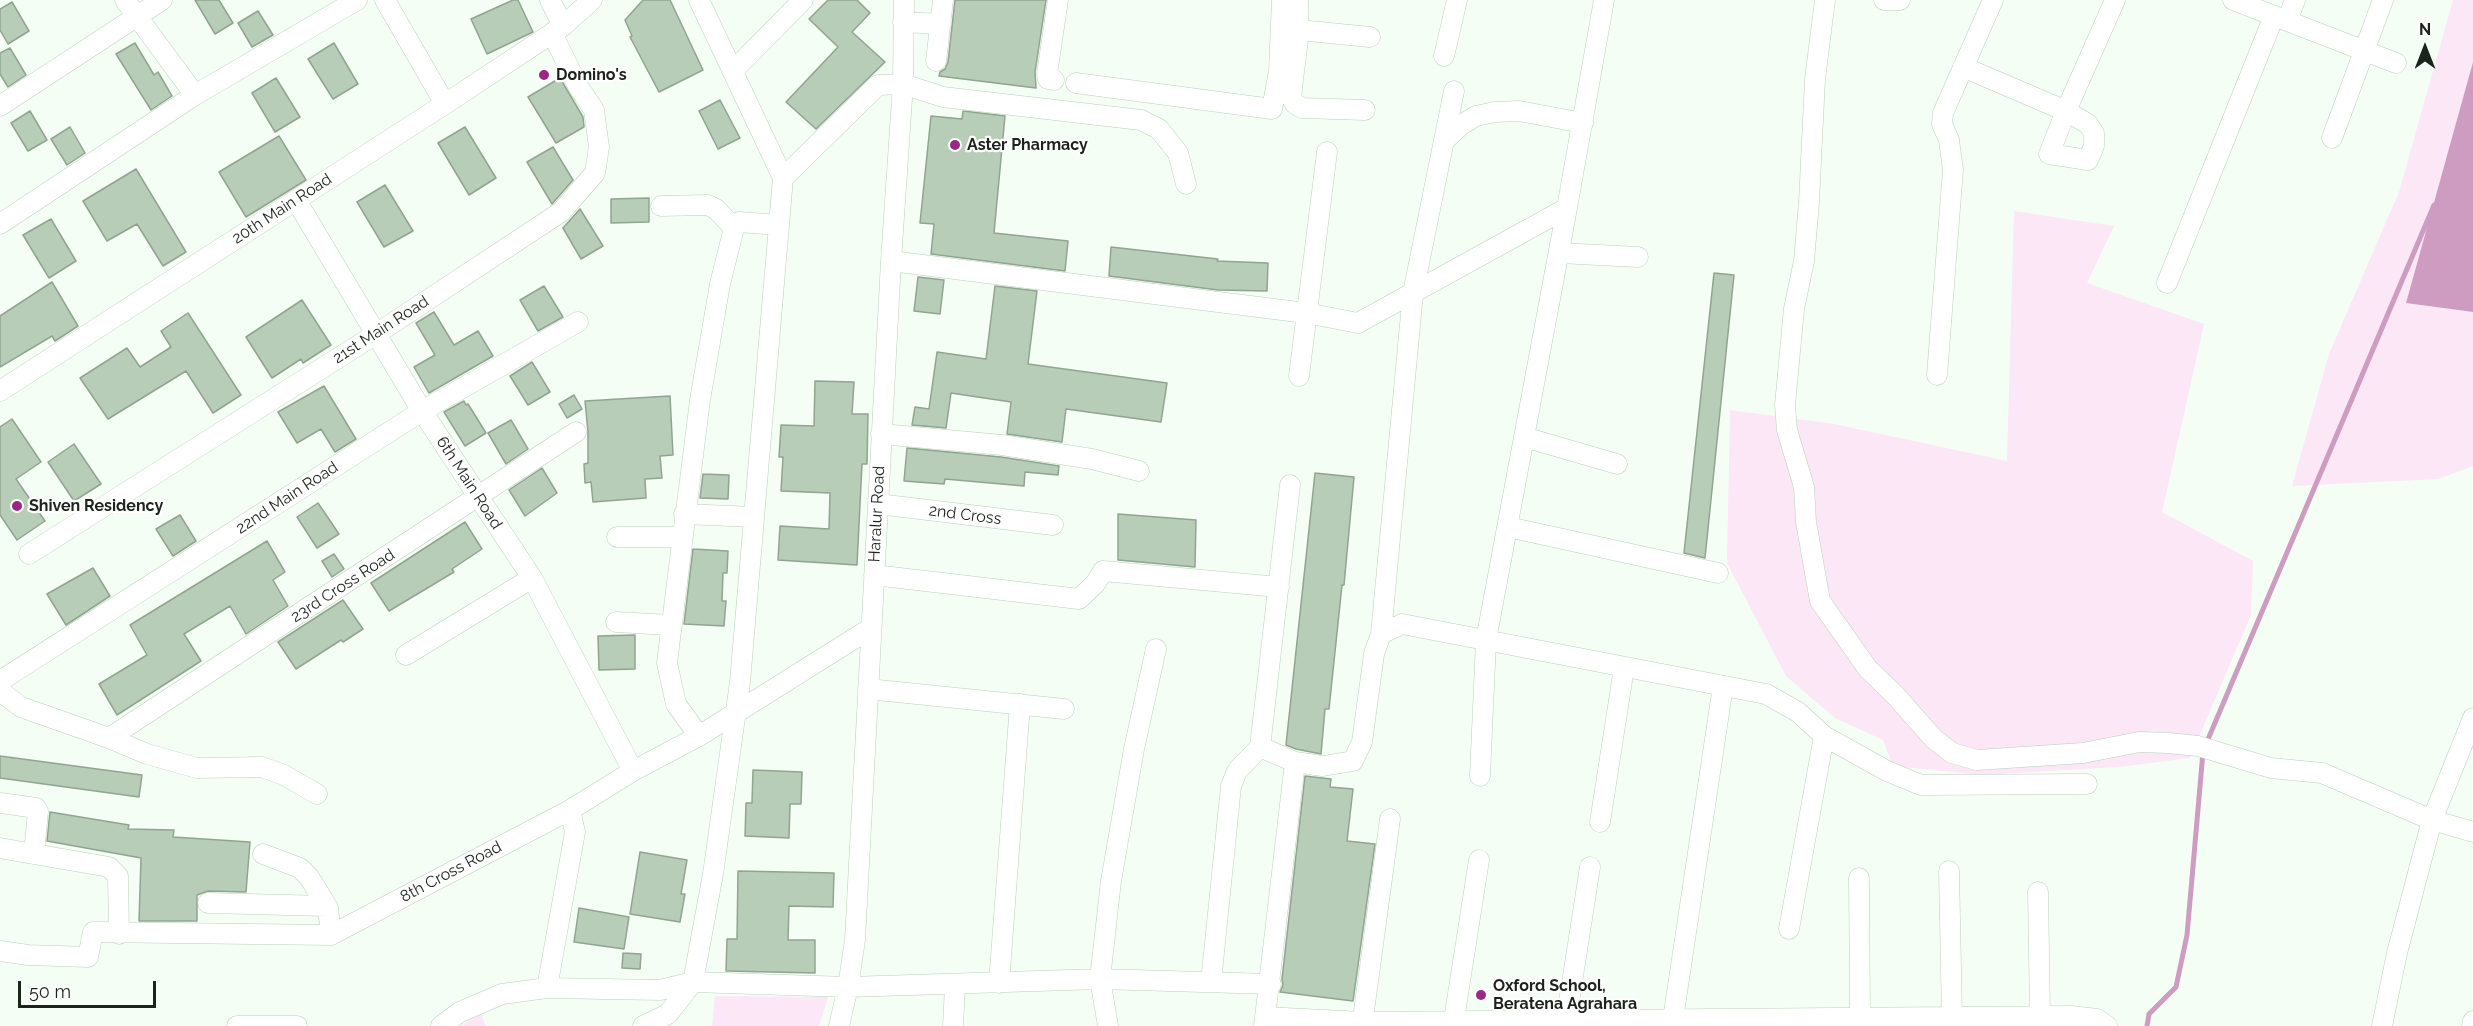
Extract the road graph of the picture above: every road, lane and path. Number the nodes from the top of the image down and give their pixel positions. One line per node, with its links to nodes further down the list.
1 (162, 0): 23 (street)
2 (357, 0): 40 (street)
3 (386, 0): 41 (street)
4 (550, 0): 27 (street, 21st Main Road)
5 (592, 0): 27 (street, 20th Main Road)
6 (699, 0): 35 (street)
7 (803, 0): 35 (street)
8 (904, 0): 25 (street, Haralur Road)
9 (943, 0): 26 (street)
10 (1058, 0): 36 (street)
11 (1282, 0): 37 (street)
12 (1298, 0): 28 (street)
13 (1457, 0): 31 (street)
14 (1604, 0): 44 (street)
15 (1825, 0): 115 (street)
16 (1884, 0): 17 (street)
17 (1900, 0)
18 (1993, 0): 34 (street)
19 (2115, 0): 34 (street)
20 (2233, 0): 24 (street)
21 (2295, 0): 24 (street)
22 (2383, 0): 30 (street)
23 (131, 8): 40 (street); 42 (street)
24 (2280, 18): 30 (street); 59 (street)
25 (903, 22): 26 (street); 38 (street, Haralur Road)
26 (940, 24): 32 (street)
27 (558, 29): 41 (street, 20th Main Road); 63 (street, 21st Main Road)
28 (1299, 30): 29 (street); 43 (street)
29 (1370, 37)
30 (2364, 50): 33 (street); 45 (street)
31 (1444, 57)
32 (936, 61)
33 (2396, 63)
34 (1963, 67): 64 (street)
35 (733, 71): 48 (street)
36 (1054, 80)
37 (1076, 83)
38 (903, 84): 48 (street); 49 (street); 58 (street, Haralur Road)
39 (1454, 91): 46 (street)
40 (195, 95): 53 (street)
41 (445, 104): 50 (street, 20th Main Road)
42 (0, 106)
43 (1365, 110)
44 (1582, 123): 46 (street); 52 (street)
45 (2332, 138)
46 (1445, 140): 60 (street)
47 (1328, 152): 61 (street)
48 (783, 178): 54 (street)
49 (1186, 184)
50 (296, 200): 63 (street, 6th Main Road); 66 (street, 20th Main Road)
51 (661, 206): 55 (street)
52 (1567, 208): 56 (street); 60 (street)
53 (0, 224)
54 (778, 225): 55 (street); 77 (street)
55 (734, 228): 76 (street)
56 (1559, 253): 57 (street); 70 (street)
57 (1638, 257)
58 (891, 261): 61 (street); 69 (street, Haralur Road)
59 (2167, 283)
60 (1413, 293): 61 (street); 90 (street)
61 (1306, 313): 65 (street)
62 (578, 322): 67 (street, 22nd Main Road)
63 (376, 334): 67 (street, 6th Main Road); 82 (street, 21st Main Road)
64 (1937, 375)
65 (1299, 376)
66 (0, 391)
67 (422, 411): 74 (street, 6th Main Road); 95 (street, 22nd Main Road)
68 (576, 432): 74 (street, 23rd Cross Road)
69 (881, 434): 72 (street); 75 (street, Haralur Road)
70 (1524, 437): 71 (street); 79 (street)
71 (1617, 464)
72 (1139, 471)
73 (1290, 485): 86 (street)
74 (479, 498): 85 (street, 6th Main Road); 105 (street, 23rd Cross Road)
75 (878, 504): 78 (street, 2nd Cross); 84 (street, Haralur Road)
76 (684, 514): 77 (street); 81 (street)
77 (754, 517): 101 (street)
78 (1053, 525)
79 (1508, 527): 83 (street); 91 (street)
80 (617, 537): 81 (street)
81 (682, 537): 88 (street)
82 (29, 554)
83 (1718, 573)
84 (874, 575): 86 (street); 89 (street, Haralur Road)
85 (532, 578): 93 (street); 108 (street, 6th Main Road)
86 (1279, 587): 106 (street)
87 (615, 621): 88 (street)
88 (671, 625): 103 (street)
89 (872, 628): 97 (street, Haralur Road); 101 (street, 8th Cross Road)
90 (1381, 634): 91 (street); 107 (street)
91 (1486, 640): 94 (street); 109 (street)
92 (1156, 649): 132 (street)
93 (406, 655)
94 (1624, 668): 96 (street); 116 (street)
95 (0, 681)
96 (1723, 686): 104 (street); 143 (street)
97 (868, 688): 99 (street); 138 (street, Haralur Road)
98 (0, 691): 105 (street)
99 (1020, 704): 100 (street); 135 (street)
100 (1064, 709)
101 (736, 711): 103 (street, 8th Cross Road); 133 (street)
102 (2473, 718): 115 (street)
103 (699, 736): 108 (street, 8th Cross Road)
104 (1824, 736): 110 (street); 128 (street)
105 (109, 738): 111 (street)
106 (1260, 747): 107 (street); 134 (street)
107 (1295, 762): 137 (street)
108 (633, 771): 113 (street, 8th Cross Road)
109 (1480, 776)
110 (2087, 784)
111 (317, 794)
112 (0, 803): 119 (street)
113 (570, 810): 130 (street, 8th Cross Road); 139 (street)
114 (1390, 819): 149 (street)
115 (2432, 820): 117 (street); 159 (street)
116 (1600, 822)
117 (2473, 832)
118 (0, 848): 119 (street)
119 (34, 854): 129 (street)
120 (263, 854): 127 (street)
121 (1479, 860): 150 (street)
122 (1590, 867): 144 (street)
123 (1949, 872): 141 (street)
124 (1859, 878): 142 (street)
125 (2038, 892): 140 (street)
126 (208, 903): 127 (street)
127 (327, 906): 130 (street)
128 (1789, 929)
129 (118, 934): 130 (street, 8th Cross Road); 131 (street, 8th Cross Road)
130 (331, 935)
131 (0, 951)
132 (1101, 979): 134 (street); 135 (street); 157 (street)
133 (693, 982): 138 (street); 139 (street); 154 (street)
134 (1211, 982): 137 (street)
135 (999, 983): 136 (street)
136 (955, 984): 138 (street); 156 (street)
137 (1271, 984): 146 (street)
138 (848, 987): 155 (street, Haralur Road)
139 (547, 988): 153 (street)
140 (2040, 1016): 141 (street); 158 (street)
141 (1952, 1017): 142 (street)
142 (1860, 1018): 147 (street)
143 (1673, 1019): 147 (street); 148 (street)
144 (1566, 1021): 148 (street); 150 (street)
145 (2473, 1021): 160 (street)
146 (1265, 1022): 149 (street)
147 (1758, 1022)
148 (1587, 1023)
149 (1363, 1024): 150 (street)
150 (1453, 1024)
151 (237, 1026): 152 (street)
152 (297, 1026)
153 (441, 1026)
154 (643, 1026)
155 (839, 1026)
156 (953, 1026)
157 (1108, 1026)
158 (2107, 1026)
159 (2382, 1026)
160 (2472, 1026)

